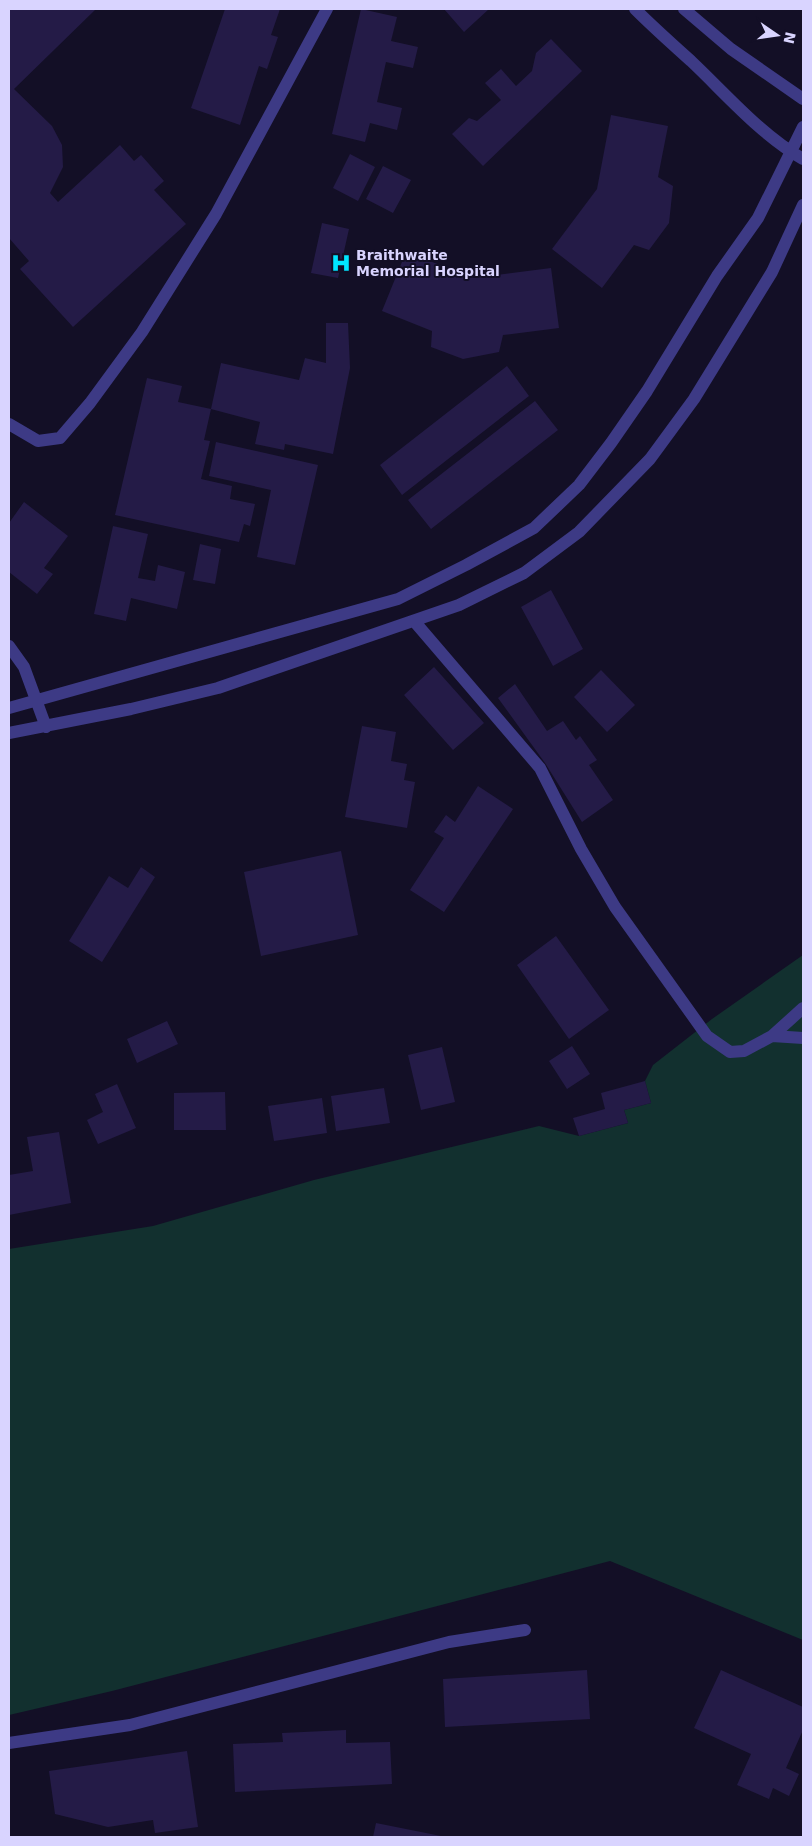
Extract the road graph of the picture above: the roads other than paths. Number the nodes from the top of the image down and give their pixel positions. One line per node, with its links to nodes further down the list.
1 (327, 9): 9 (street)
2 (635, 9): 6 (street)
3 (684, 9): 4 (street)
4 (803, 99)
5 (803, 127): 6 (street)
6 (790, 151): 7 (street); 12 (street)
7 (803, 159)
8 (803, 205): 10 (street)
9 (9, 424)
10 (414, 621): 14 (street); 17 (street)
11 (9, 646): 12 (street)
12 (37, 701): 13 (street); 14 (street)
13 (9, 708)
14 (46, 727): 15 (street)
15 (9, 733)
16 (803, 1008): 17 (street)
17 (772, 1036): 18 (street)
18 (803, 1038)
19 (524, 1630): 20 (street)
20 (9, 1743)

